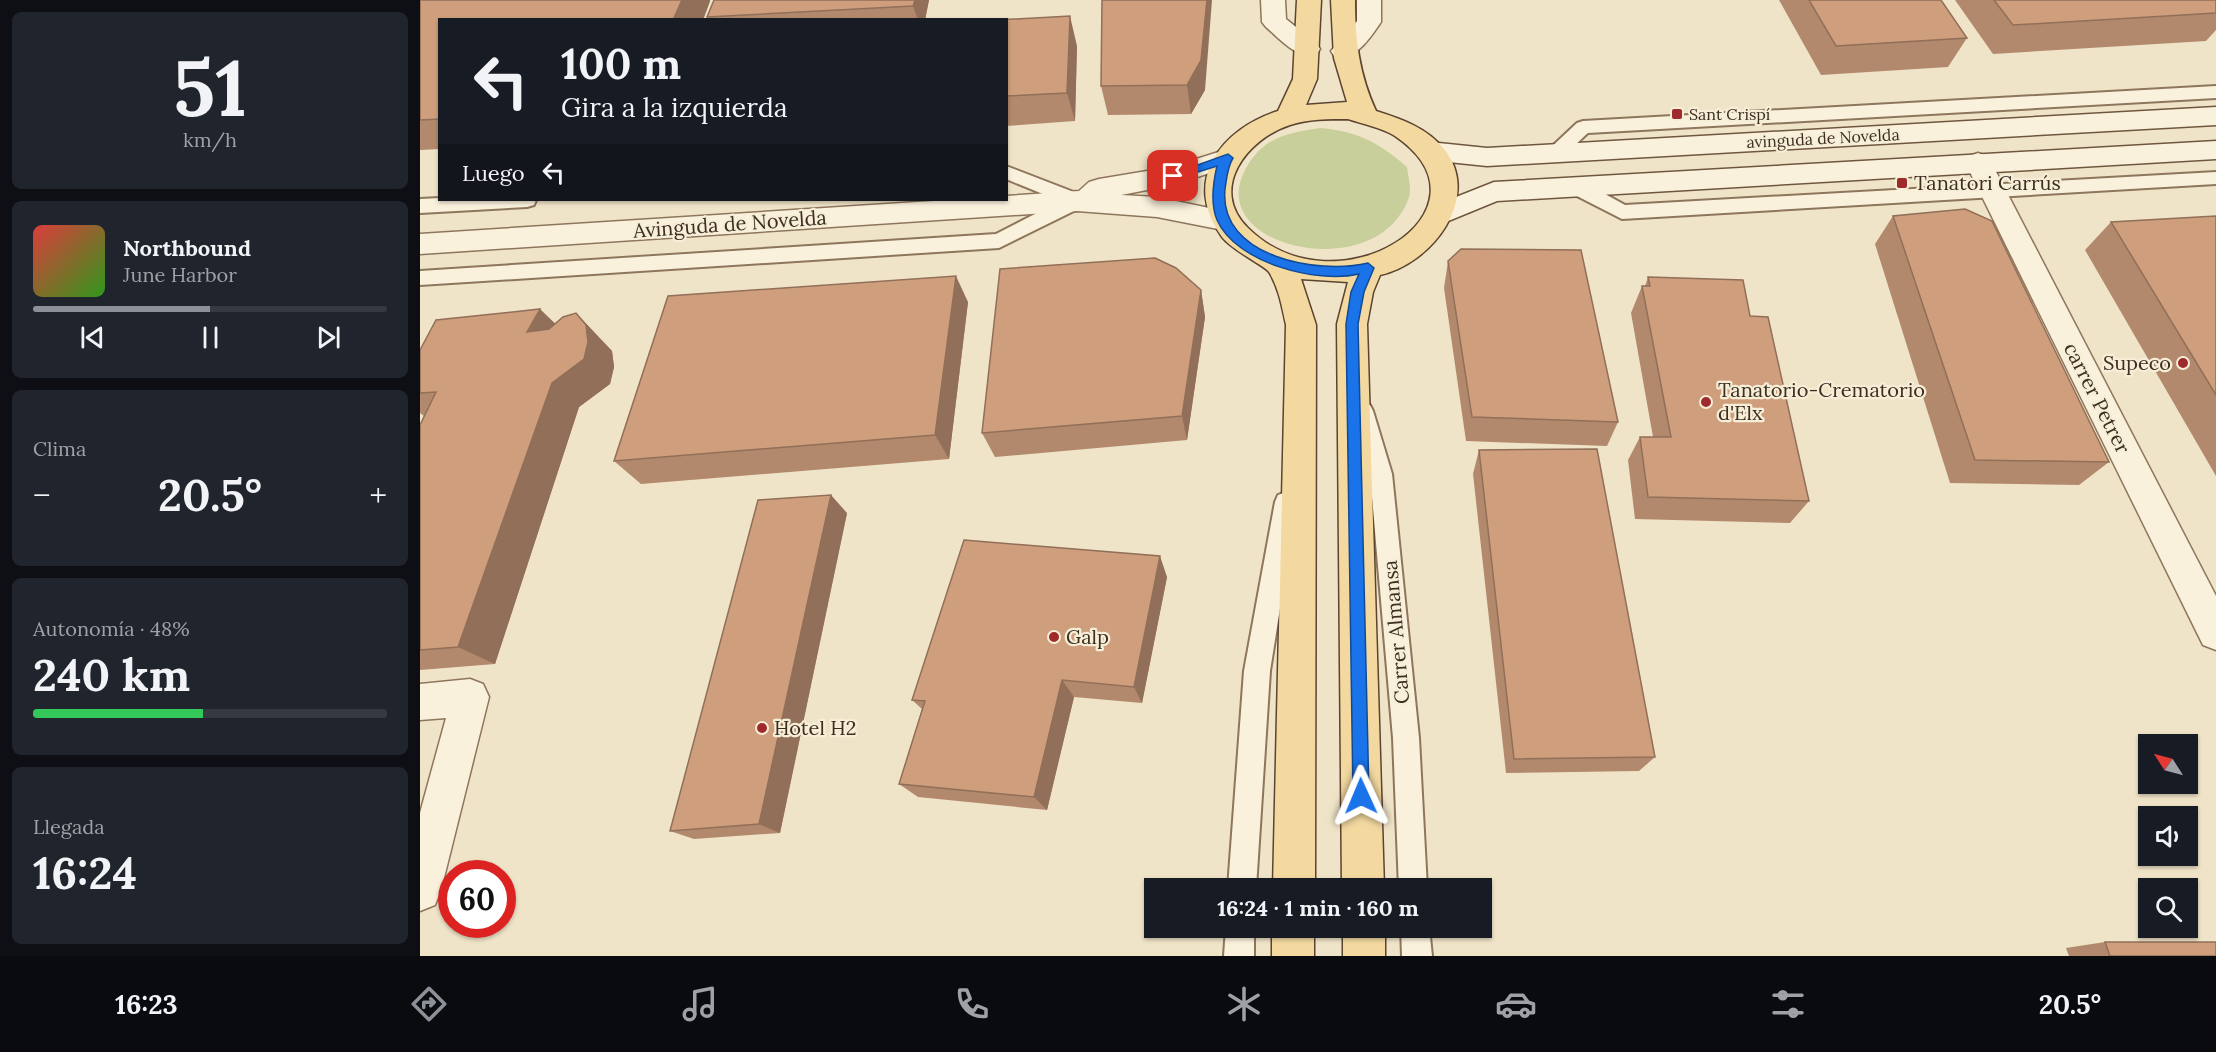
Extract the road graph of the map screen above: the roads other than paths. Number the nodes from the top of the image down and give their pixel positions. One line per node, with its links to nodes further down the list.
1 (1274, 0): 5 (street)
2 (1309, 0): 5 (main road)
3 (1343, 0): 6 (main road)
4 (1369, 0): 6 (street)
5 (1308, 49): 10 (main road)
6 (1343, 51): 8 (main road)
7 (2216, 92): 13 (lane)
8 (1365, 114): 10 (main road); 12 (main road)
9 (2216, 116): 13 (street, avinguda de Novelda)
10 (1288, 117): 14 (main road)
11 (2216, 150): 15 (street, avinguda de Novelda)
12 (1430, 151): 13 (street, avinguda de Novelda); 23 (main road)
13 (1554, 153)
14 (1228, 158): 21 (street, Avinguda de Novelda); 24 (main road)
15 (1978, 162): 18 (street, avinguda de Novelda); 19 (street, carrer Petrer)
16 (1008, 173): 21 (lane)
17 (2216, 178): 19 (lane)
18 (1578, 189): 19 (lane); 23 (street, avinguda de Novelda)
19 (1993, 191): 31 (street, carrer Petrer)
20 (509, 201): 22 (lane)
21 (1077, 201): 24 (street, Avinguda de Novelda); 25 (street, Avinguda de Novelda); 28 (lane)
22 (420, 206)
23 (1441, 214): 27 (main road)
24 (1223, 220): 26 (main road)
25 (420, 244)
26 (1279, 263): 27 (main road); 30 (main road)
27 (1368, 268): 29 (main road, Carrer Almansa)
28 (420, 278)
29 (1353, 380): 35 (main road, Carrer Almansa); 36 (lane, Carrer Almansa)
30 (1299, 430): 33 (lane); 34 (main road)
31 (2216, 633)
32 (420, 702): 37 (street)
33 (1243, 878)
34 (1294, 878)
35 (1363, 878)
36 (1413, 878)
37 (420, 890)
38 (1240, 938): 42 (lane)
39 (1293, 938): 43 (main road)
40 (1364, 938): 44 (main road)
41 (1416, 938): 45 (lane)
42 (1239, 956)
43 (1293, 956)
44 (1364, 956)
45 (1417, 956)

